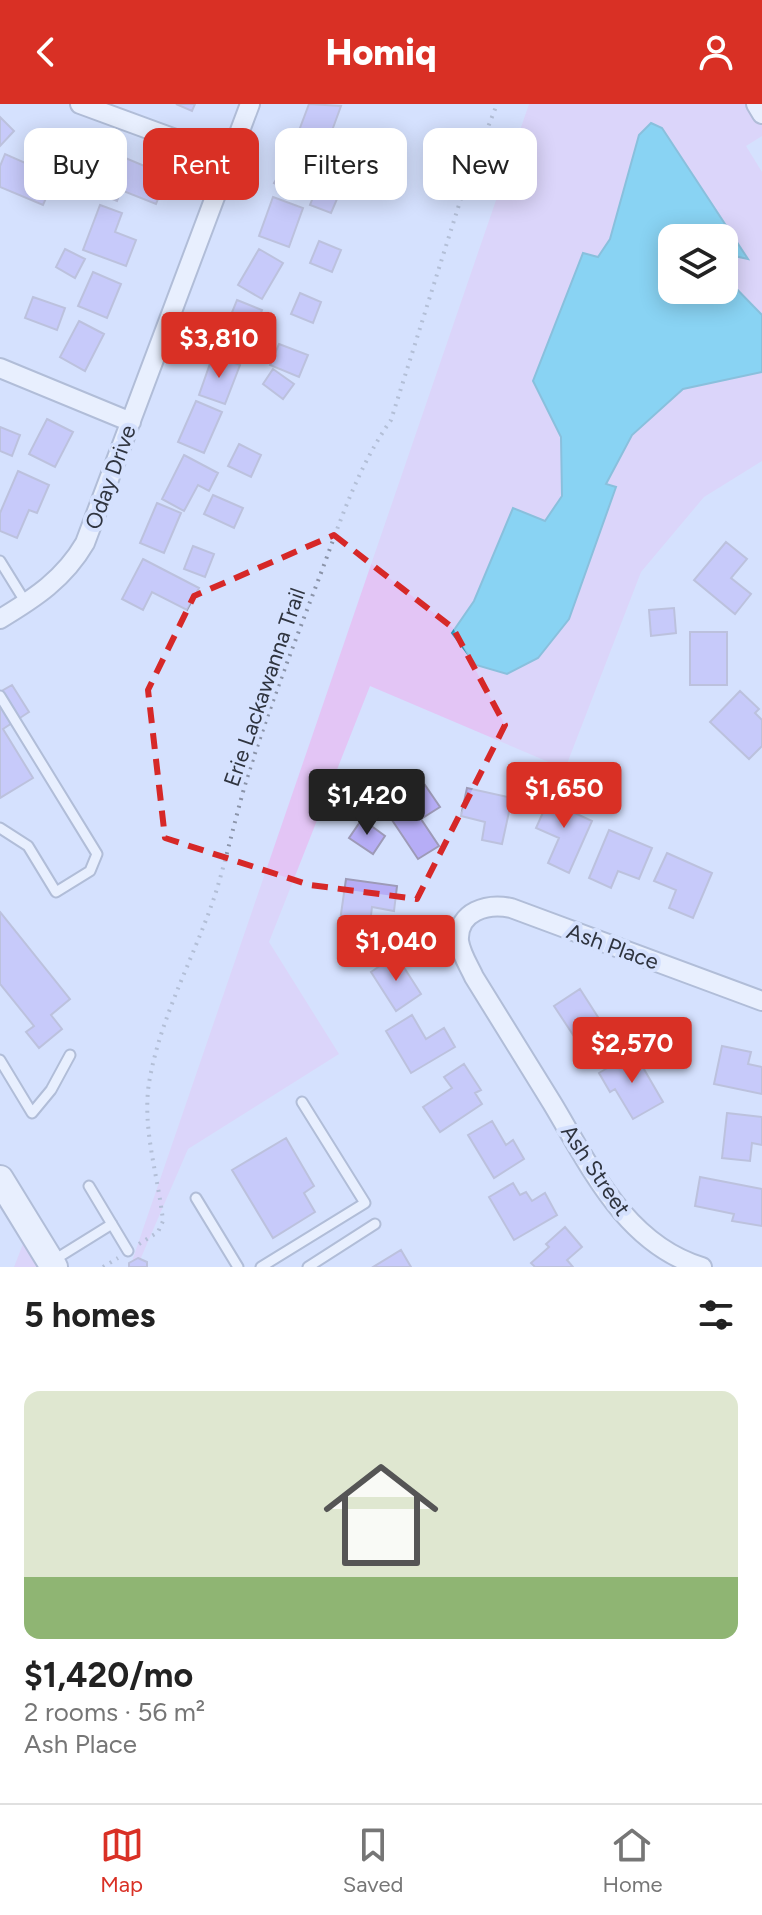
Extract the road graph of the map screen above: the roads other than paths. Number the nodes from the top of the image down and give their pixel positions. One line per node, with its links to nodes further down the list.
1 (80, 104): 5 (street)
2 (250, 104): 6 (street, Oday Drive)
3 (756, 104): 4 (street)
4 (762, 114)
5 (145, 128)
6 (241, 128)
7 (215, 200): 9 (street, Oday Drive)
8 (0, 368): 9 (street)
9 (131, 422): 11 (street, Oday Drive)
10 (0, 561): 11 (lane)
11 (26, 603): 12 (street, Oday Drive)
12 (0, 619)
13 (0, 696): 14 (lane)
14 (0, 828)
15 (466, 919): 16 (street, Ash Place); 30 (street, Ash Street)
16 (762, 1001)
17 (70, 1055): 18 (lane)
18 (0, 1060)
19 (302, 1102): 28 (lane)
20 (0, 1179): 26 (main road)
21 (89, 1186): 23 (lane)
22 (196, 1198): 27 (lane)
23 (112, 1224): 25 (lane); 26 (lane)
24 (375, 1224): 29 (lane)
25 (128, 1251)
26 (52, 1265)
27 (238, 1267)
28 (261, 1267)
29 (308, 1267)
30 (702, 1267)

